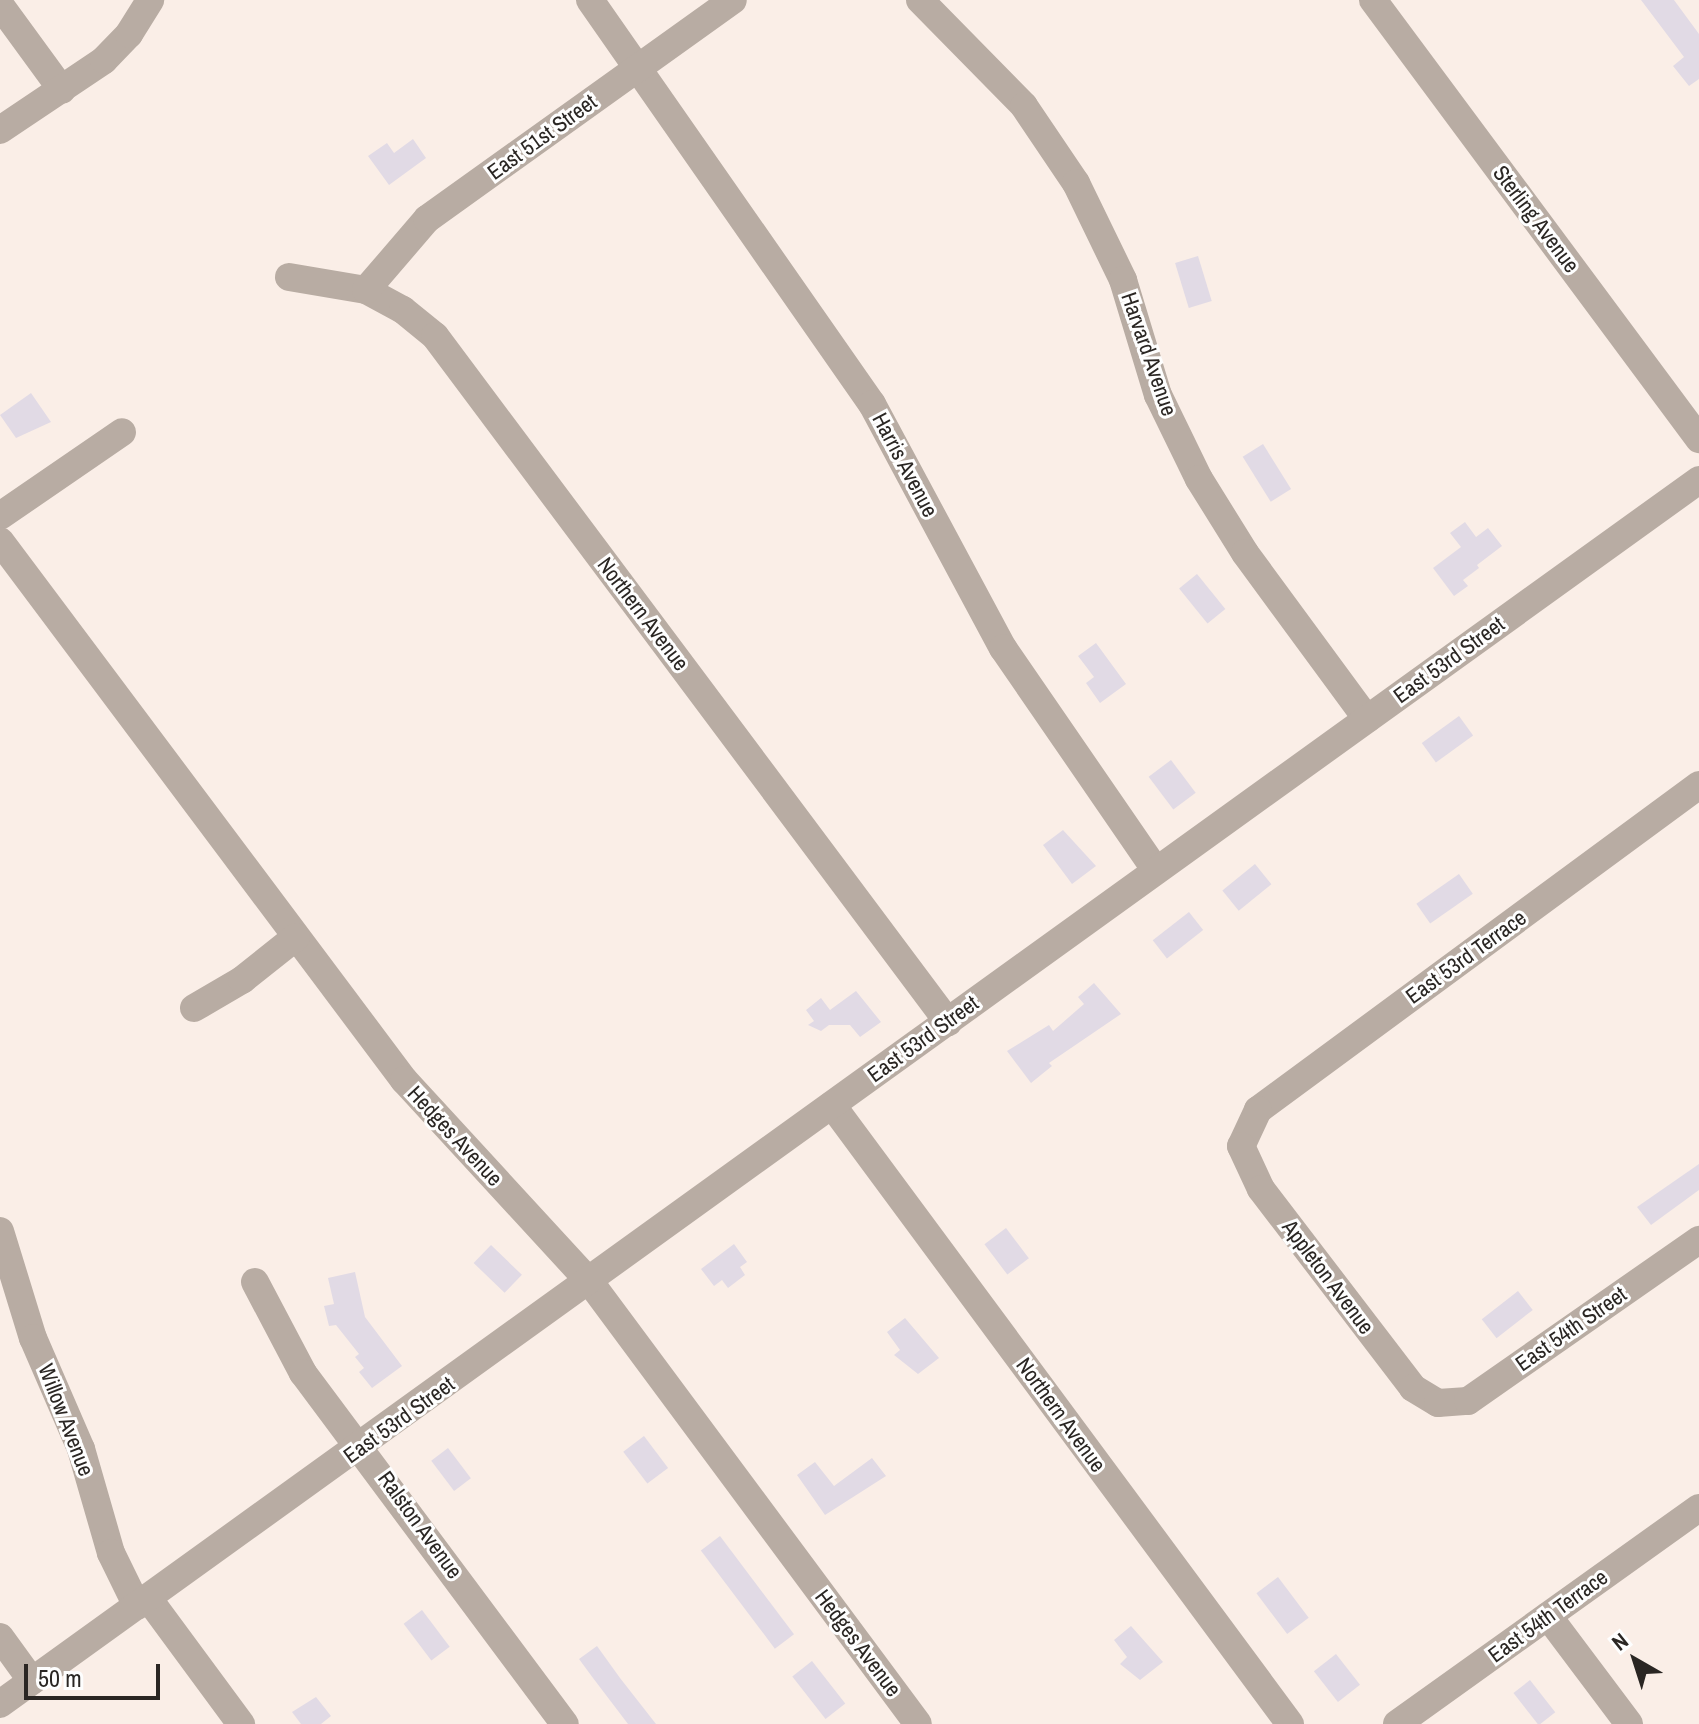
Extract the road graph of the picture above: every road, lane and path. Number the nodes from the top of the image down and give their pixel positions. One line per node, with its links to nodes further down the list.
1 (150, 0): 8 (street)
2 (590, 0): 7 (street, Harris Avenue)
3 (733, 0): 7 (street, East 51st Street)
4 (920, 0): 17 (street, Harvard Avenue)
5 (1373, 0): 13 (street, Sterling Avenue)
6 (0, 5): 8 (street)
7 (641, 66): 11 (street, East 51st Street); 19 (street, Harris Avenue)
8 (62, 90): 9 (street)
9 (0, 130)
10 (289, 277): 11 (street, Northern Avenue)
11 (366, 290): 22 (street, Northern Avenue)
12 (122, 432): 15 (street)
13 (1699, 439)
14 (1699, 480): 17 (street, East 53rd Street)
15 (0, 516)
16 (0, 541): 20 (street, Hedges Avenue)
17 (1367, 719): 19 (street, East 53rd Street)
18 (1699, 785): 24 (street, East 53rd Terrace)
19 (1156, 871): 22 (street, East 53rd Street)
20 (296, 937): 21 (street); 28 (street, Hedges Avenue)
21 (194, 1008)
22 (948, 1022): 23 (street, East 53rd Street)
23 (832, 1105): 28 (street, East 53rd Street); 40 (street, Northern Avenue)
24 (1244, 1137): 29 (street, Appleton Avenue)
25 (0, 1231): 32 (street, Willow Avenue)
26 (1699, 1240): 29 (street, East 54th Street)
27 (255, 1282): 30 (street, Ralston Avenue)
28 (590, 1282): 30 (street, East 53rd Street); 39 (street, Hedges Avenue)
29 (1438, 1403)
30 (362, 1446): 32 (street, East 53rd Street); 38 (street, Ralston Avenue)
31 (1699, 1508): 33 (street, East 54th Terrace)
32 (143, 1602): 35 (street, East 53rd Street); 37 (street, Willow Avenue)
33 (1548, 1616): 41 (street, East 54th Terrace); 42 (street)
34 (0, 1637): 35 (street)
35 (32, 1681): 36 (street, East 53rd Street)
36 (0, 1704)
37 (241, 1724)
38 (565, 1724)
39 (918, 1724)
40 (1290, 1724)
41 (1397, 1724)
42 (1629, 1724)

